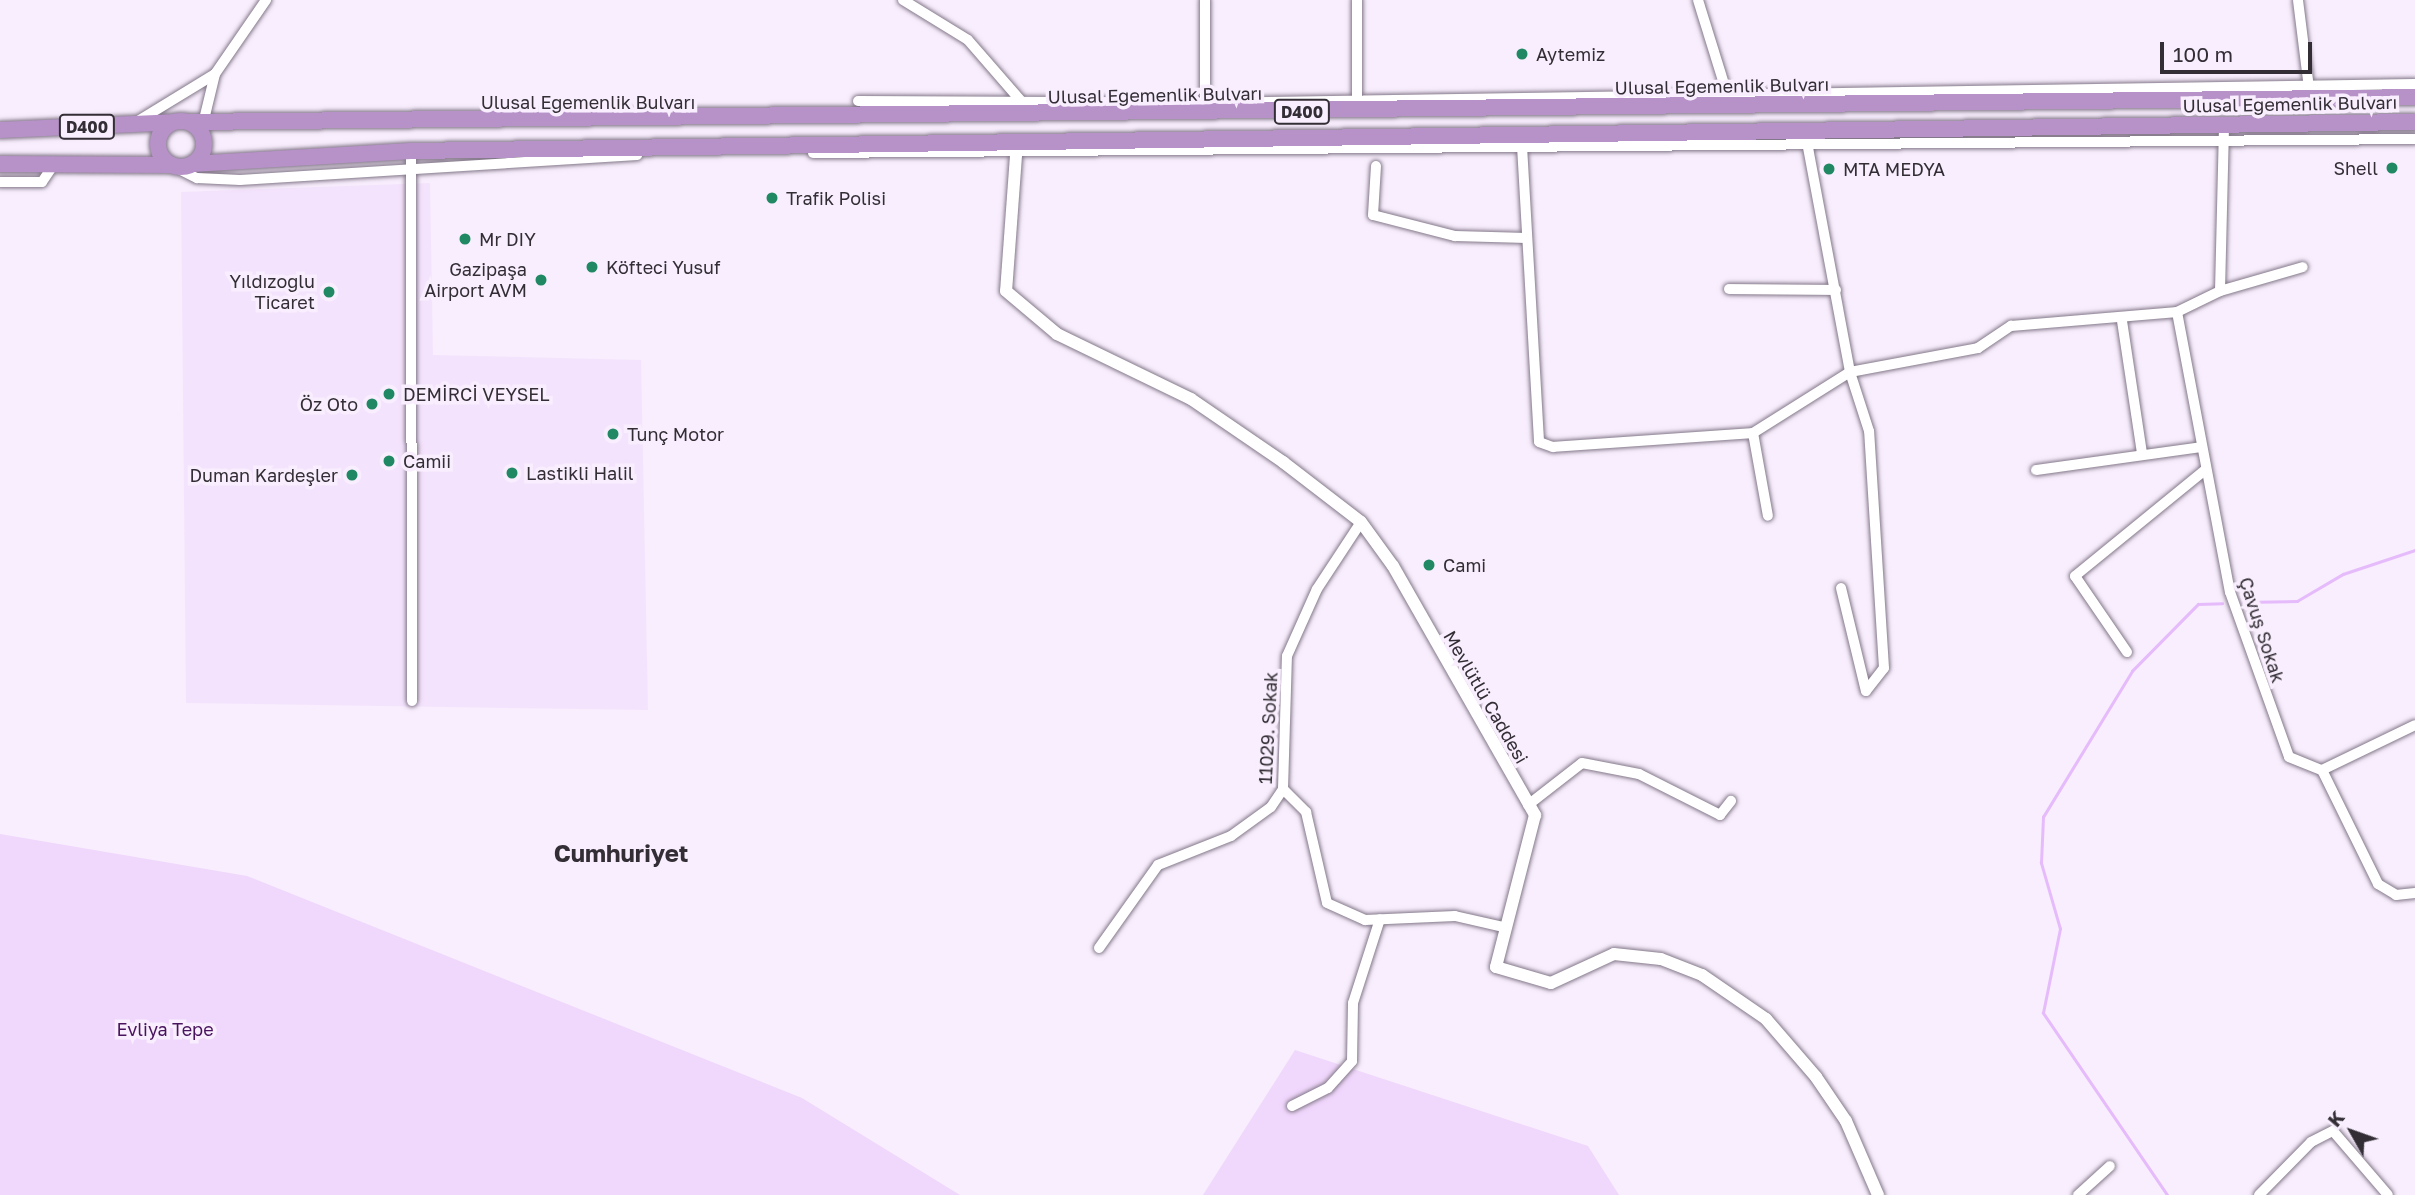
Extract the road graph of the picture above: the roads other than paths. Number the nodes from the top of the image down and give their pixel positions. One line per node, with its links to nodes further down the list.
1 (266, 0): 7 (street)
2 (904, 0): 13 (street)
3 (1205, 0): 16 (street)
4 (1357, 0): 14 (street)
5 (1698, 0): 11 (street)
6 (2298, 0): 9 (street)
7 (215, 74): 18 (street); 20 (street)
8 (2415, 84): 9 (street)
9 (2309, 89): 10 (highway, Ulusal Egemenlik Bulvarı / D400); 11 (street); 15 (highway, Ulusal Egemenlik Bulvarı / D400)
10 (2415, 97)
11 (1730, 100): 14 (highway, Ulusal Egemenlik Bulvarı / D400); 15 (highway, Ulusal Egemenlik Bulvarı / D400)
12 (859, 101): 13 (street)
13 (1021, 101): 16 (street)
14 (1357, 104): 16 (highway, Ulusal Egemenlik Bulvarı / D400)
15 (1804, 104): 21 (highway)
16 (1205, 107): 18 (highway, Ulusal Egemenlik Bulvarı / D400)
17 (2415, 121): 19 (highway, Ulusal Egemenlik Bulvarı / D400)
18 (191, 124): 20 (highway, Ulusal Egemenlik Bulvarı / D400); 32 (highway); 33 (highway)
19 (2224, 124): 21 (highway, Ulusal Egemenlik Bulvarı / D400); 24 (street)
20 (131, 125): 22 (highway, Ulusal Egemenlik Bulvarı / D400)
21 (1804, 127): 25 (street); 26 (highway, Ulusal Egemenlik Bulvarı / D400)
22 (0, 130)
23 (2415, 139): 24 (street)
24 (2224, 142): 25 (street); 41 (street)
25 (1807, 144): 27 (street); 40 (street)
26 (1017, 146): 27 (street); 29 (highway, Ulusal Egemenlik Bulvarı / D400); 51 (street, Mevlütlü Caddesi)
27 (1522, 146): 37 (street)
28 (411, 151): 29 (highway, Ulusal Egemenlik Bulvarı / D400); 33 (highway, Ulusal Egemenlik Bulvarı / D400); 35 (street)
29 (650, 151): 35 (street)
30 (0, 163): 31 (highway, D400)
31 (54, 164): 32 (highway, D400); 36 (street)
32 (171, 164): 33 (highway, Ulusal Egemenlik Bulvarı); 35 (street)
33 (192, 164)
34 (1376, 166): 37 (street)
35 (411, 171): 54 (street)
36 (0, 182)
37 (1527, 238): 45 (street)
38 (2304, 267): 41 (street)
39 (1729, 289): 40 (street)
40 (1836, 290): 44 (street)
41 (2220, 291): 42 (street)
42 (2177, 312): 43 (street); 46 (street, Çavuş Sokak)
43 (2122, 321): 44 (street); 47 (street)
44 (1850, 372): 45 (street); 52 (street)
45 (1753, 433): 50 (street)
46 (2201, 447): 47 (street); 49 (street, Çavuş Sokak)
47 (2142, 454): 48 (street)
48 (2036, 470)
49 (2205, 470): 53 (street); 56 (street, Çavuş Sokak)
50 (1768, 516)
51 (1361, 522): 57 (street, 11029. Sokak); 59 (street, Mevlütlü Caddesi)
52 (1841, 588)
53 (2127, 652)
54 (412, 701)
55 (2415, 725): 56 (street)
56 (2322, 770): 60 (street)
57 (1283, 789): 61 (street); 63 (street, 11029. Sokak)
58 (1731, 801): 59 (street)
59 (1528, 805): 62 (street, Mevlütlü Caddesi)
60 (2415, 893)
61 (1380, 919): 62 (street); 64 (street)
62 (1503, 927): 66 (street, Mevlütlü Caddesi)
63 (1099, 948)
64 (1292, 1106)
65 (2110, 1166): 67 (street)
66 (1878, 1195)
67 (2078, 1195)
68 (2259, 1195): 69 (street)
69 (2388, 1195)

